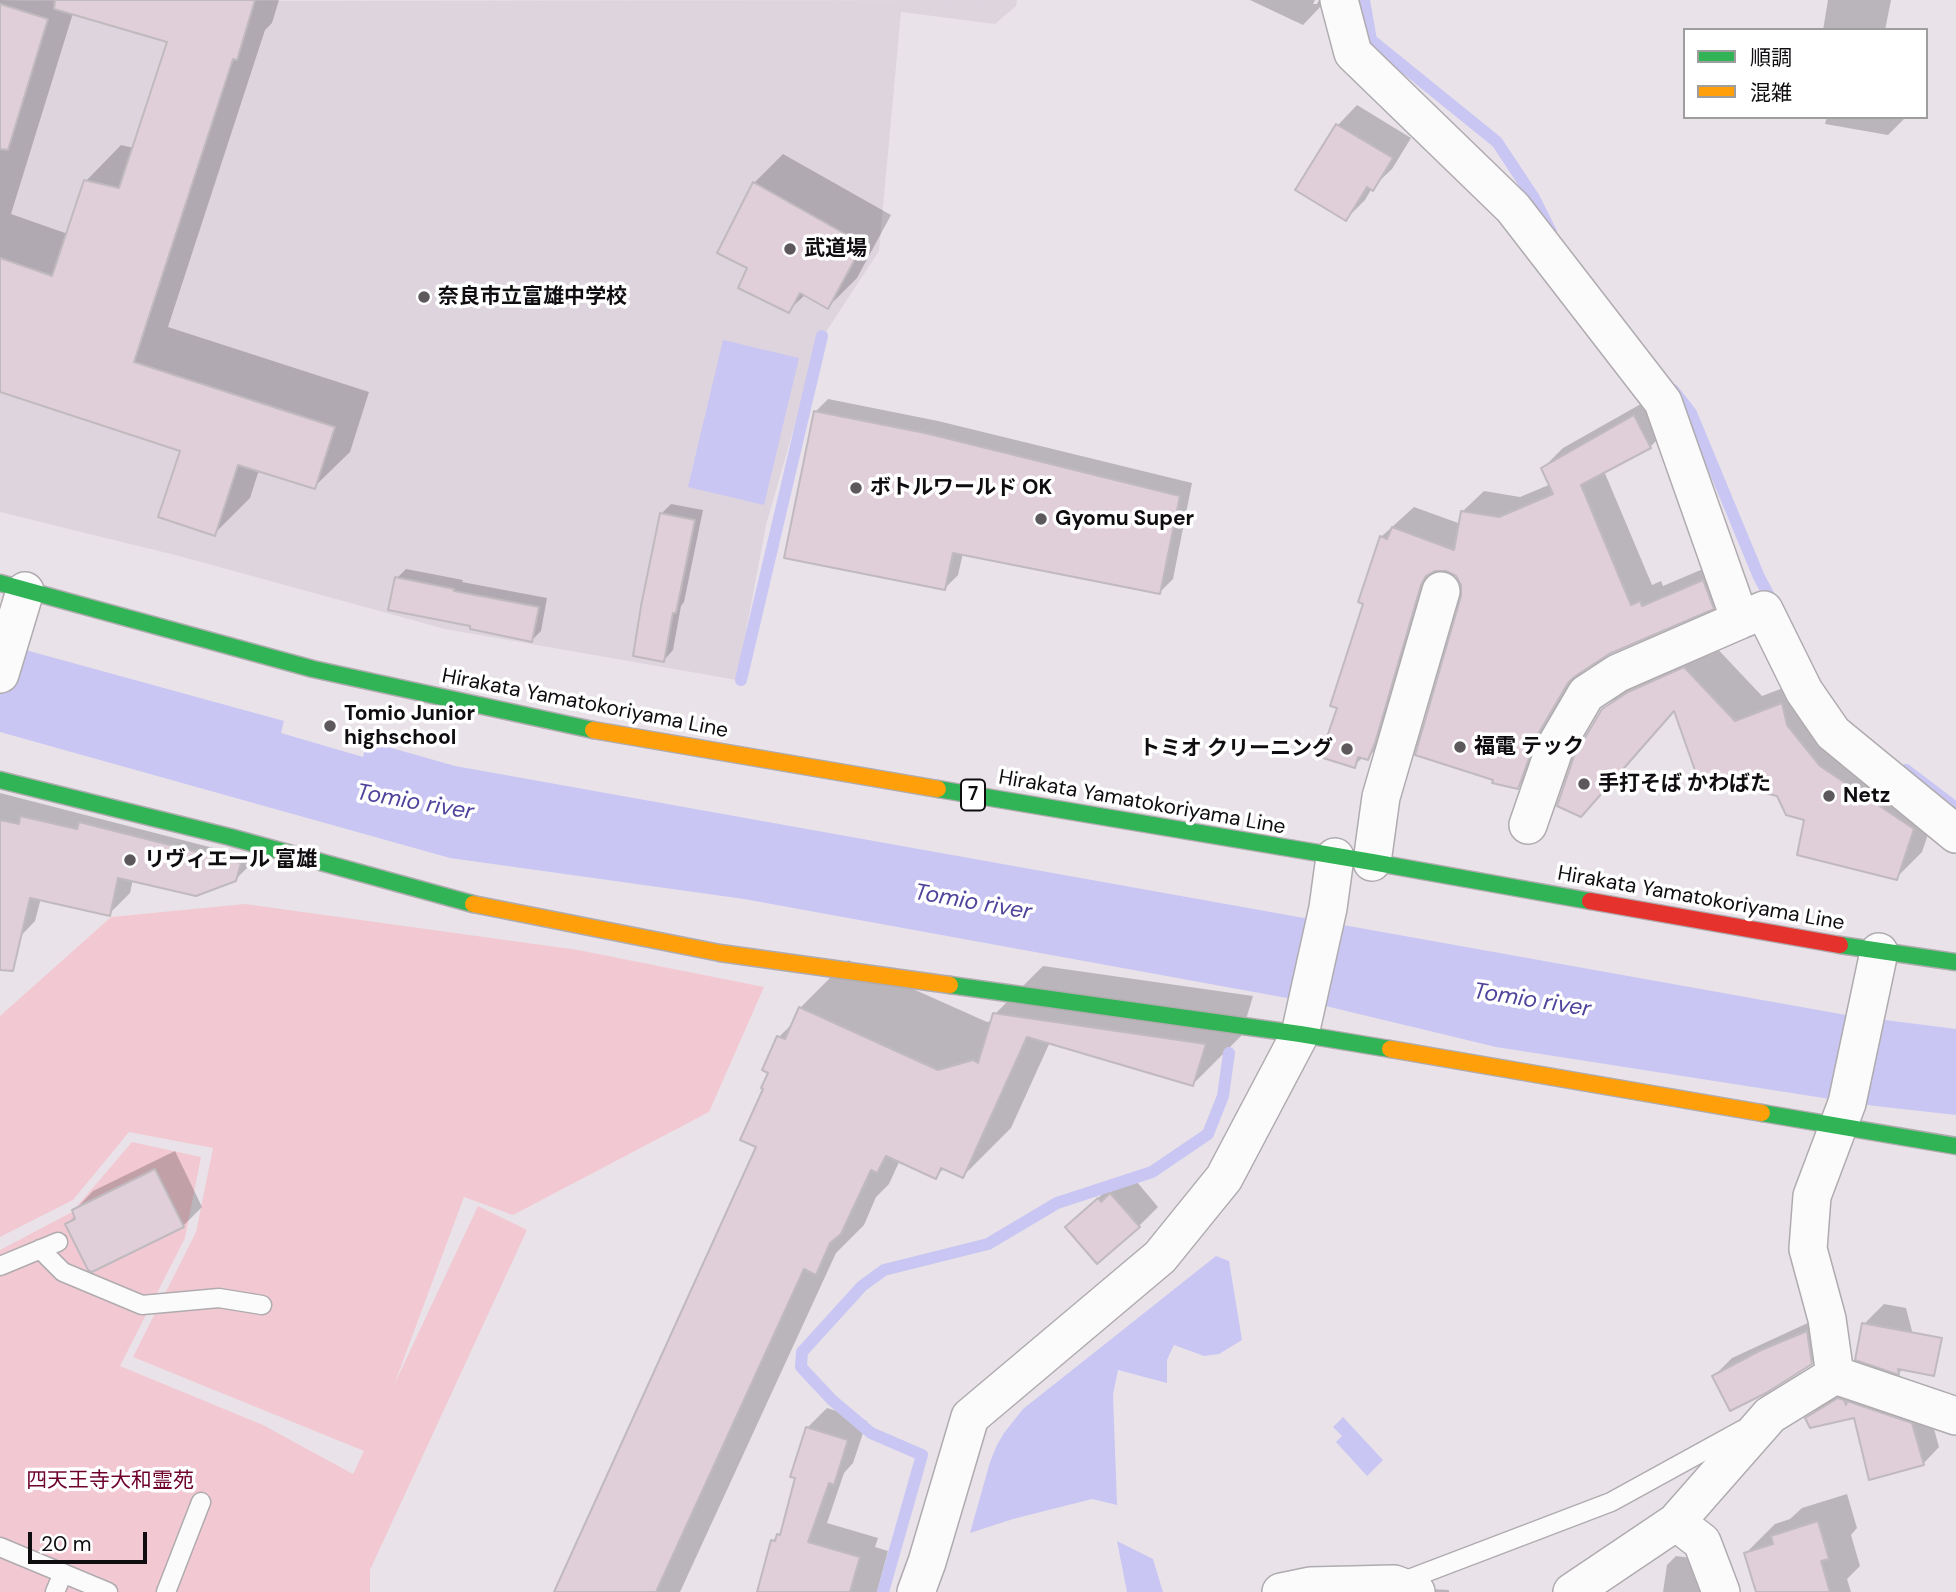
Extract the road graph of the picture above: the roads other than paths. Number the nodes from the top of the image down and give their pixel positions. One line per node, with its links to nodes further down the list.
1 (1339, 0): 4 (street)
2 (12, 587): 5 (street); 9 (street, Hirakata Yamatokoriyama Line / 7)
3 (1441, 592): 10 (street)
4 (1740, 620): 7 (street); 8 (street)
5 (0, 674)
6 (0, 780): 13 (street)
7 (1528, 825)
8 (1956, 834)
9 (1335, 857): 10 (street, Hirakata Yamatokoriyama Line / 7); 13 (street)
10 (1372, 862): 11 (street, Hirakata Yamatokoriyama Line / 7)
11 (1879, 952): 12 (street, Hirakata Yamatokoriyama Line / 7); 14 (street)
12 (1956, 962)
13 (1304, 1018): 14 (street); 31 (street)
14 (1843, 1114): 15 (street); 20 (street)
15 (1956, 1146)
16 (58, 1242): 17 (lane)
17 (40, 1249): 18 (lane); 19 (lane)
18 (0, 1266)
19 (262, 1305)
20 (1835, 1375): 21 (street); 22 (street)
21 (1770, 1415): 24 (street); 27 (lane)
22 (1956, 1416)
23 (201, 1502): 30 (lane)
24 (1676, 1522): 33 (street); 34 (street)
25 (0, 1547): 26 (lane)
26 (63, 1573): 28 (lane); 29 (lane)
27 (1405, 1588): 32 (street)
28 (55, 1592)
29 (108, 1592)
30 (166, 1592)
31 (916, 1592)
32 (1281, 1592)
33 (1572, 1592)
34 (1721, 1592)

